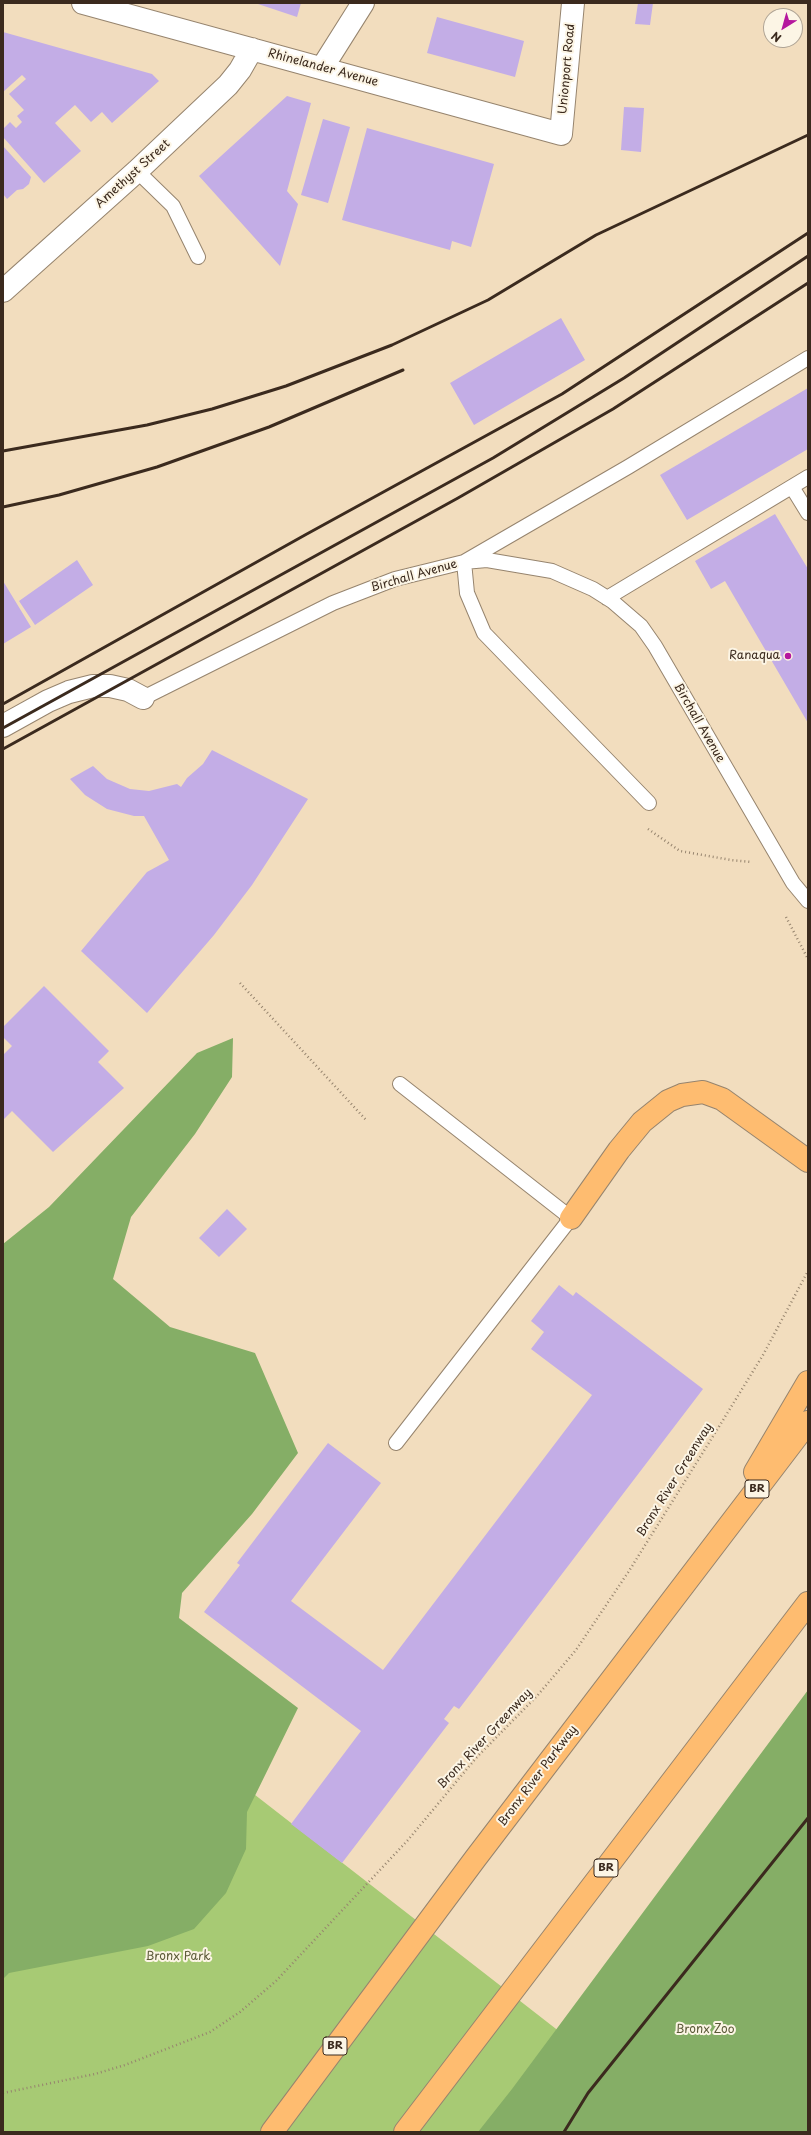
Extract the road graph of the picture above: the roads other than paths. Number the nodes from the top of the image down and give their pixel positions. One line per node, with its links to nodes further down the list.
1 (84, 3): 4 (street, Rhinelander Avenue)
2 (363, 3): 5 (street)
3 (573, 3): 6 (street, Unionport Road)
4 (252, 49): 5 (street, Rhinelander Avenue); 7 (street, Amethyst Street)
5 (322, 68): 6 (street, Rhinelander Avenue)
6 (562, 134)
7 (137, 171): 8 (lane); 9 (street, Amethyst Street)
8 (198, 257)
9 (3, 291)
10 (808, 358): 14 (lane)
11 (808, 477): 12 (lane)
12 (792, 486): 13 (lane); 15 (lane)
13 (808, 513)
14 (464, 562): 15 (lane, Birchall Avenue); 16 (lane, Birchall Avenue); 18 (lane)
15 (607, 598): 19 (lane, Birchall Avenue)
16 (142, 698): 17 (street, Birchall Avenue)
17 (3, 726)
18 (649, 804)
19 (808, 901)
20 (400, 1084): 22 (lane)
21 (808, 1161): 22 (highway)
22 (571, 1218): 25 (lane)
23 (808, 1382): 26 (highway)
24 (808, 1422): 26 (highway, Bronx River Parkway / BR)
25 (396, 1443)
26 (706, 1556): 28 (highway, Bronx River Parkway / BR)
27 (808, 1603): 29 (highway, BR)
28 (272, 2132)
29 (405, 2132)

